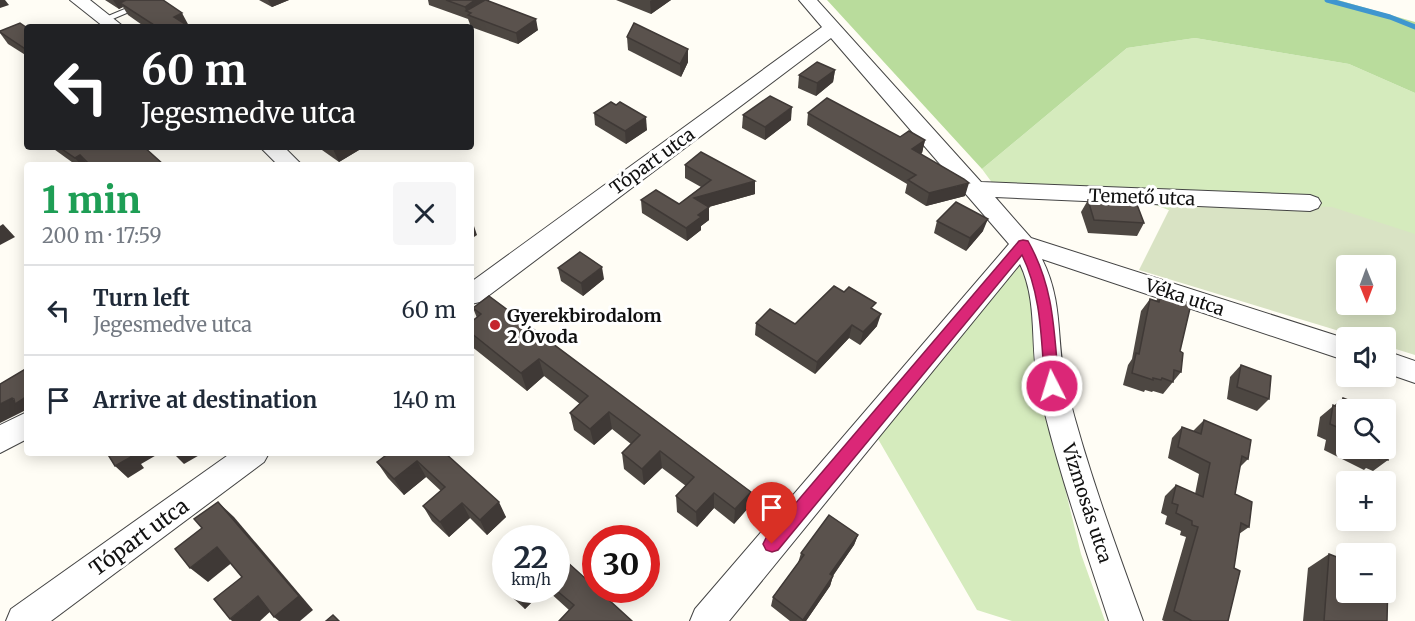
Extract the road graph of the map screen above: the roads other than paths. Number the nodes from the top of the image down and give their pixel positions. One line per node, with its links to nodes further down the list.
1 (79, 0): 4 (street)
2 (153, 0): 4 (lane)
3 (808, 0): 5 (street)
4 (110, 23)
5 (834, 27): 8 (street); 11 (street, Tópart utca)
6 (274, 150): 7 (street)
7 (288, 162)
8 (974, 189): 9 (street, Temető utca); 10 (street)
9 (1310, 203)
10 (1023, 244): 12 (street, Véka utca); 19 (street); 20 (street, Vízmosás utca)
11 (474, 293)
12 (1336, 346)
13 (1396, 365): 14 (street)
14 (1415, 372)
15 (24, 426): 16 (street)
16 (0, 440)
17 (250, 456): 18 (street, Tópart utca)
18 (23, 621)
19 (707, 621)
20 (1126, 621)

